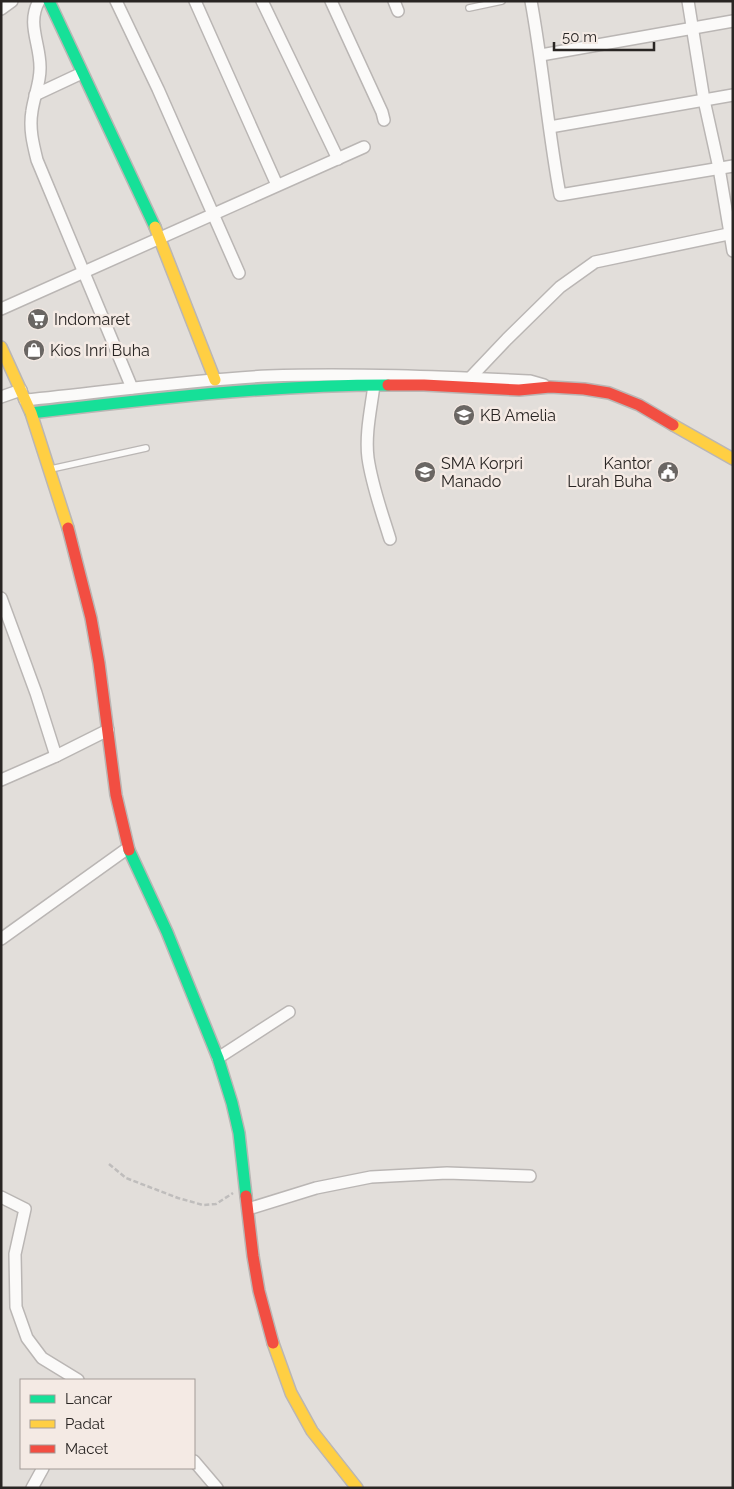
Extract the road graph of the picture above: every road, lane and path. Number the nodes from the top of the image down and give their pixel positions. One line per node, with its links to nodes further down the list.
1 (12, 1): 12 (street)
2 (39, 1): 17 (street)
3 (49, 1): 16 (street)
4 (116, 1): 27 (street)
5 (195, 1): 26 (street)
6 (262, 1): 23 (street)
7 (331, 1): 20 (street)
8 (502, 1): 11 (lane)
9 (531, 1): 15 (street)
10 (688, 1): 14 (street)
11 (469, 8)
12 (1, 9)
13 (733, 21): 14 (street)
14 (692, 27): 15 (street); 19 (street)
15 (541, 55): 21 (street)
16 (82, 73): 17 (street); 29 (street)
17 (36, 95): 31 (street)
18 (733, 95): 19 (street)
19 (704, 100): 21 (street); 25 (street)
20 (384, 120)
21 (550, 127): 25 (street)
22 (364, 147): 23 (street)
23 (338, 159): 26 (street)
24 (733, 166): 25 (street)
25 (719, 168): 28 (street)
26 (277, 185): 27 (street)
27 (213, 215): 29 (street); 32 (street)
28 (731, 234): 30 (street); 35 (street)
29 (160, 237): 31 (street); 36 (street)
30 (733, 251)
31 (83, 272): 33 (street); 39 (street)
32 (239, 273)
33 (1, 309)
34 (1, 347): 40 (street)
35 (470, 378): 36 (street); 38 (street)
36 (215, 380): 39 (street)
37 (374, 385): 38 (street); 42 (street); 46 (street)
38 (550, 387): 44 (street)
39 (132, 388): 40 (street)
40 (23, 395): 41 (street); 42 (street)
41 (1, 397)
42 (31, 413): 45 (street)
43 (146, 448): 45 (lane)
44 (733, 459)
45 (50, 469): 48 (street)
46 (390, 539)
47 (1, 598): 49 (street)
48 (108, 730): 49 (street); 51 (street)
49 (56, 756): 50 (street)
50 (1, 780)
51 (128, 848): 52 (street); 54 (street)
52 (1, 939)
53 (289, 1012): 54 (street)
54 (218, 1058): 57 (street)
55 (109, 1164): 57 (path)
56 (530, 1176): 59 (street)
57 (246, 1190): 59 (street)
58 (1, 1197): 60 (street)
59 (248, 1209): 65 (street)
60 (76, 1379)
61 (195, 1462): 64 (street)
62 (42, 1469): 63 (street)
63 (32, 1488)
64 (217, 1488)
65 (357, 1488)

